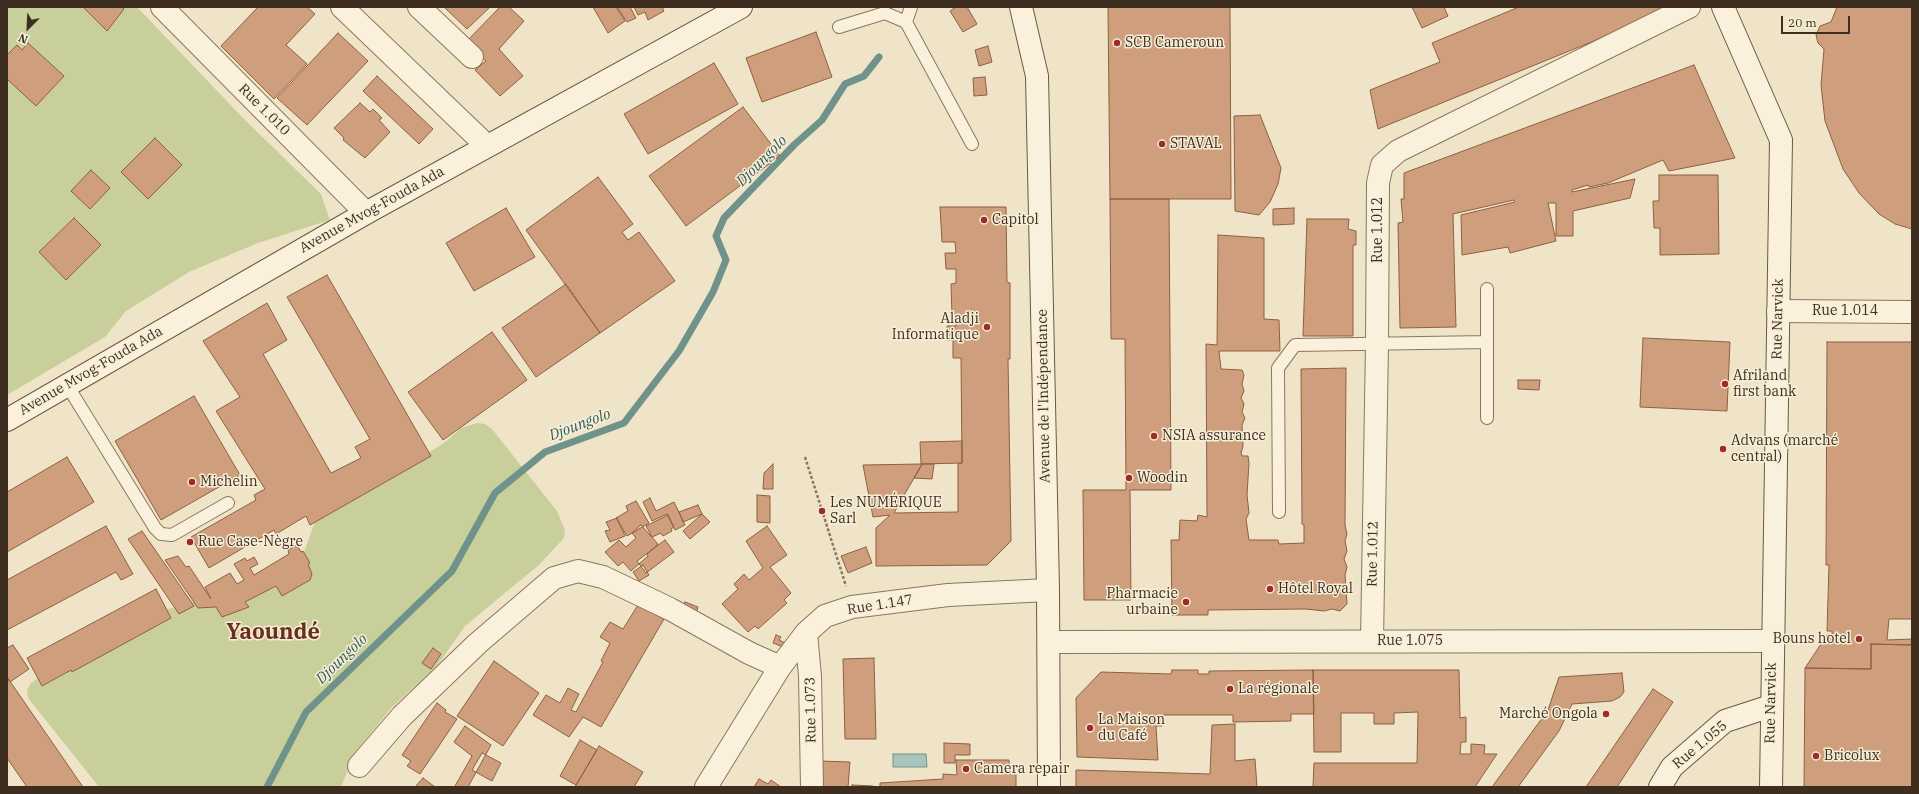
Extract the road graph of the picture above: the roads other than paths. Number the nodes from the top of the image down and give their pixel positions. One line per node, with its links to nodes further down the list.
1 (162, 7): 14 (street, Rue 1.010)
2 (342, 7): 13 (street)
3 (419, 7): 11 (street)
4 (741, 7): 13 (street, Avenue Mvog-Fouda Ada)
5 (911, 7): 9 (lane)
6 (1021, 7): 25 (street, Avenue de l'Indépendance)
7 (1689, 7): 19 (street, Rue 1.012)
8 (1723, 7): 16 (street, Rue Narvick)
9 (906, 22): 10 (lane); 12 (lane)
10 (839, 27)
11 (472, 57)
12 (972, 144)
13 (487, 146): 14 (street, Avenue Mvog-Fouda Ada)
14 (366, 213): 20 (street, Avenue Mvog-Fouda Ada)
15 (1487, 289): 18 (lane)
16 (1778, 311): 17 (street, Rue 1.014); 28 (street, Rue Narvick)
17 (1912, 312)
18 (1487, 342): 19 (lane); 21 (lane)
19 (1377, 344): 24 (lane); 27 (street, Rue 1.012)
20 (67, 385): 22 (street, Avenue Mvog-Fouda Ada); 23 (lane)
21 (1488, 418)
22 (7, 420)
23 (228, 502)
24 (1279, 512)
25 (1048, 590): 26 (street, Rue 1.147); 29 (street, Avenue de l'Indépendance)
26 (806, 633): 30 (street, Rue 1.147); 34 (street, Rue 1.073)
27 (1372, 641): 28 (street, Rue 1.075); 29 (street, Rue 1.075)
28 (1772, 641): 31 (street, Rue Narvick)
29 (1049, 642): 35 (street, Avenue de l'Indépendance)
30 (780, 667): 32 (street); 33 (street, Rue 1.147)
31 (1771, 706): 36 (street, Rue 1.055); 37 (street, Rue Narvick)
32 (359, 766)
33 (706, 787)
34 (812, 787)
35 (1049, 787)
36 (1660, 787)
37 (1771, 787)

